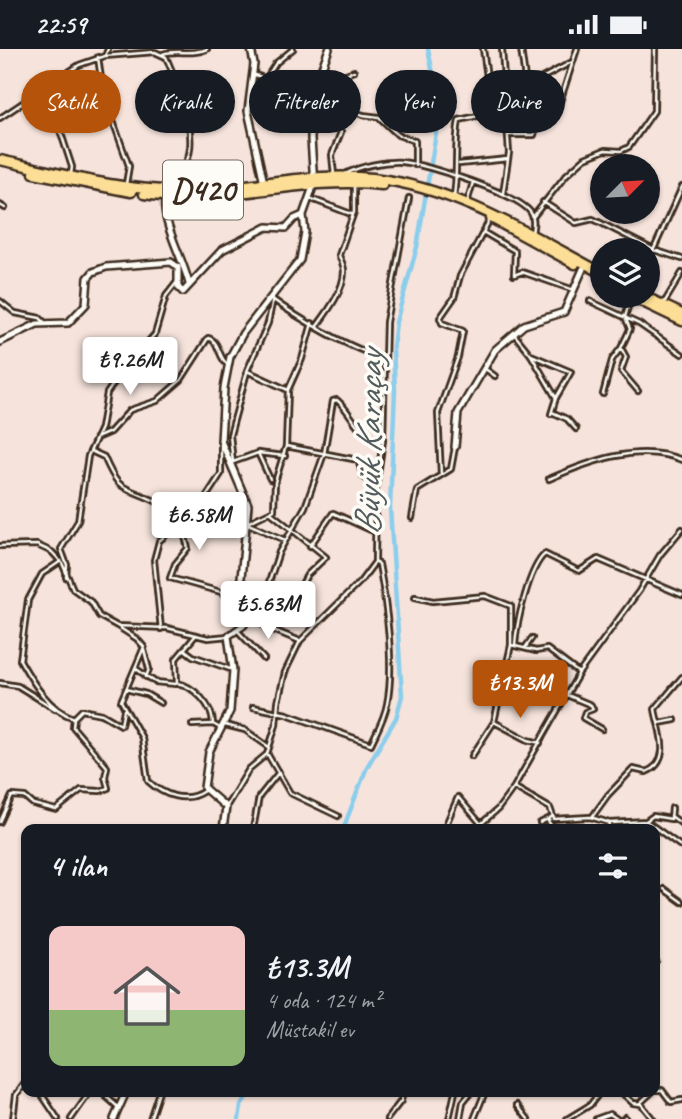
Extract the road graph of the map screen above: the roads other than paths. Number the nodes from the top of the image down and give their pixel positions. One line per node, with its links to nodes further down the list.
1 (108, 49): 12 (street)
2 (207, 49): 11 (street)
3 (252, 49): 16 (street)
4 (293, 49): 17 (street)
5 (329, 49): 18 (street)
6 (483, 49): 19 (street)
7 (502, 49): 20 (street)
8 (521, 49): 21 (street)
9 (577, 49): 14 (street)
10 (655, 49): 52 (street)
11 (163, 54): 12 (street); 38 (street)
12 (105, 56): 13 (street)
13 (98, 57): 15 (street); 45 (street)
14 (572, 62): 22 (street); 31 (street)
15 (75, 70)
16 (252, 70)
17 (271, 70)
18 (322, 70)
19 (486, 70)
20 (504, 70)
21 (524, 70)
22 (557, 70)
23 (21, 104): 25 (street)
24 (361, 114): 35 (street)
25 (0, 118)
26 (471, 118): 34 (street)
27 (61, 133): 37 (street)
28 (253, 133): 43 (street)
29 (311, 133): 41 (street)
30 (341, 133): 39 (street)
31 (509, 135): 32 (street)
32 (509, 159): 34 (street); 48 (street)
33 (0, 160): 37 (highway, D420)
34 (459, 164): 40 (street)
35 (415, 165): 39 (street); 40 (street)
36 (0, 166): 49 (highway, D420)
37 (71, 174): 45 (highway, D420)
38 (175, 175)
39 (337, 176): 41 (highway, D420); 47 (highway, D420)
40 (455, 177): 42 (street); 51 (street)
41 (314, 180): 43 (highway, D420); 44 (highway, D420); 49 (highway, D420); 50 (street)
42 (473, 182): 48 (street); 53 (street)
43 (264, 183): 45 (highway, D420)
44 (354, 184): 47 (highway, D420); 57 (street)
45 (126, 186)
46 (682, 187): 63 (street)
47 (408, 192): 51 (highway); 90 (street)
48 (503, 193): 59 (street)
49 (166, 196): 71 (street)
50 (309, 198): 56 (street); 57 (street)
51 (449, 199): 53 (highway); 58 (highway)
52 (543, 202): 59 (street); 62 (street)
53 (467, 203): 61 (highway)
54 (0, 205): 55 (street)
55 (5, 208)
56 (303, 215): 71 (street); 73 (street)
57 (353, 215): 84 (street)
58 (491, 218): 60 (street); 67 (highway)
59 (533, 218): 61 (street)
60 (483, 232): 72 (street); 111 (street)
61 (533, 234): 66 (highway)
62 (630, 238)
63 (659, 238)
64 (660, 252): 65 (street)
65 (682, 259)
66 (590, 266)
67 (583, 269): 68 (highway); 72 (street)
68 (590, 273)
69 (682, 273): 75 (street)
70 (179, 279): 71 (street); 83 (street); 100 (street)
71 (189, 284)
72 (575, 290): 85 (street)
73 (272, 299): 82 (street); 91 (street); 93 (street)
74 (0, 301): 83 (street)
75 (662, 306): 79 (highway)
76 (604, 308): 80 (street)
77 (628, 308): 80 (street)
78 (655, 308): 81 (highway)
79 (682, 314)
80 (629, 321): 87 (street); 88 (street)
81 (682, 321)
82 (312, 323): 84 (street); 95 (street)
83 (45, 324): 86 (street)
84 (317, 325): 90 (street)
85 (514, 334): 89 (street); 92 (street)
86 (0, 342)
87 (621, 348): 96 (street); 97 (street)
88 (682, 354)
89 (531, 355): 98 (street); 98 (street)
90 (385, 358): 102 (street)
91 (228, 365): 100 (street); 101 (street)
92 (484, 368): 94 (street); 104 (street)
93 (247, 372): 95 (street); 110 (street)
94 (495, 376)
95 (288, 390): 103 (street)
96 (638, 391)
97 (603, 394)
98 (556, 398): 99 (street)
99 (576, 429)
100 (96, 438): 105 (street)
101 (221, 441): 110 (street); 116 (street)
102 (383, 441): 107 (street); 114 (street)
103 (286, 446): 107 (street); 108 (street)
104 (455, 447): 111 (street)
105 (91, 451): 118 (street); 128 (street)
106 (258, 453): 108 (street); 110 (street); 112 (street)
107 (324, 454): 114 (street); 121 (street)
108 (285, 456): 115 (street)
109 (682, 460): 113 (street)
110 (233, 462): 119 (street)
111 (441, 475): 117 (street)
112 (270, 479)
113 (548, 479)
114 (376, 488): 122 (street)
115 (270, 512): 119 (street); 121 (street)
116 (193, 517): 118 (street); 119 (street)
117 (412, 518)
118 (182, 520): 132 (street); 135 (street)
119 (246, 526): 123 (street); 132 (street)
120 (682, 529): 129 (street)
121 (290, 531): 123 (street); 125 (street)
122 (374, 532): 125 (street); 127 (street)
123 (285, 540): 133 (street)
124 (0, 546): 126 (street)
125 (310, 546): 137 (street)
126 (61, 561): 128 (street); 159 (street)
127 (375, 562): 141 (street); 160 (street)
128 (66, 577): 134 (street)
129 (645, 580): 130 (street); 142 (street); 149 (street)
130 (682, 595)
131 (415, 597): 142 (street)
132 (235, 600): 133 (street)
133 (246, 614): 136 (street); 137 (street)
134 (117, 625): 135 (street); 145 (street)
135 (161, 629): 138 (street)
136 (236, 629): 139 (street); 146 (street)
137 (274, 631): 141 (street)
138 (196, 635): 139 (street); 144 (street)
139 (228, 636): 148 (street)
140 (533, 638): 143 (street)
141 (300, 641): 160 (street)
142 (513, 645): 143 (street); 163 (street)
143 (525, 648): 149 (street)
144 (185, 649): 148 (street); 153 (street)
145 (144, 650): 147 (street); 150 (street)
146 (264, 659)
147 (135, 668): 150 (street); 154 (street)
148 (233, 670): 167 (street)
149 (579, 673): 155 (street)
150 (146, 677): 153 (street)
151 (682, 677): 164 (street)
152 (0, 683): 159 (street)
153 (177, 683): 165 (street)
154 (126, 689): 156 (street); 158 (street)
155 (567, 695): 168 (street); 169 (street)
156 (161, 703)
157 (253, 707): 160 (street)
158 (124, 708): 161 (street); 175 (street)
159 (55, 709): 161 (street)
160 (277, 713): 170 (street)
161 (74, 717): 184 (street)
162 (675, 720): 164 (street)
163 (494, 722): 169 (street); 172 (street)
164 (659, 723): 181 (street)
165 (212, 724): 166 (street); 167 (street)
166 (192, 725)
167 (223, 727): 170 (street); 175 (street)
168 (602, 729)
169 (540, 743): 174 (street)
170 (269, 747): 171 (street)
171 (267, 754): 173 (street); 176 (street)
172 (472, 756)
173 (279, 772): 178 (street); 188 (street)
174 (514, 787): 179 (street); 190 (street)
175 (206, 790): 176 (street)
176 (226, 807): 187 (street)
177 (672, 808): 180 (street)
178 (338, 816)
179 (553, 816): 181 (street); 182 (street)
180 (671, 816): 183 (street); 193 (street)
181 (592, 817): 186 (street)
182 (548, 819): 185 (street); 191 (street)
183 (646, 821): 186 (street); 192 (street)
184 (0, 822)
185 (540, 823)
186 (610, 823)
187 (224, 824)
188 (254, 824)
189 (446, 824): 190 (street)
190 (481, 824)
191 (551, 824)
192 (650, 824)
193 (682, 824)
194 (660, 831): 195 (street)
195 (682, 847)
196 (664, 889): 197 (street)
197 (682, 902)
198 (21, 1088): 217 (street)
199 (660, 1090): 212 (street)
200 (43, 1097): 216 (street)
201 (86, 1097): 220 (street)
202 (107, 1097): 215 (street)
203 (124, 1097): 215 (street)
204 (157, 1097): 222 (street)
205 (402, 1097): 223 (street)
206 (455, 1097): 224 (street)
207 (467, 1097): 225 (street)
208 (483, 1097): 226 (street)
209 (596, 1097): 228 (street)
210 (628, 1097): 213 (street)
211 (647, 1097): 213 (street)
212 (682, 1100)
213 (639, 1104): 231 (street)
214 (517, 1105): 227 (street)
215 (119, 1108): 221 (street)
216 (54, 1115): 218 (street); 219 (street)
217 (13, 1119)
218 (50, 1119)
219 (58, 1119)
220 (71, 1119)
221 (114, 1119)
222 (150, 1119)
223 (387, 1119)
224 (449, 1119)
225 (460, 1119)
226 (474, 1119)
227 (528, 1119)
228 (567, 1119)
229 (596, 1119): 230 (street)
230 (617, 1119)
231 (653, 1119)

